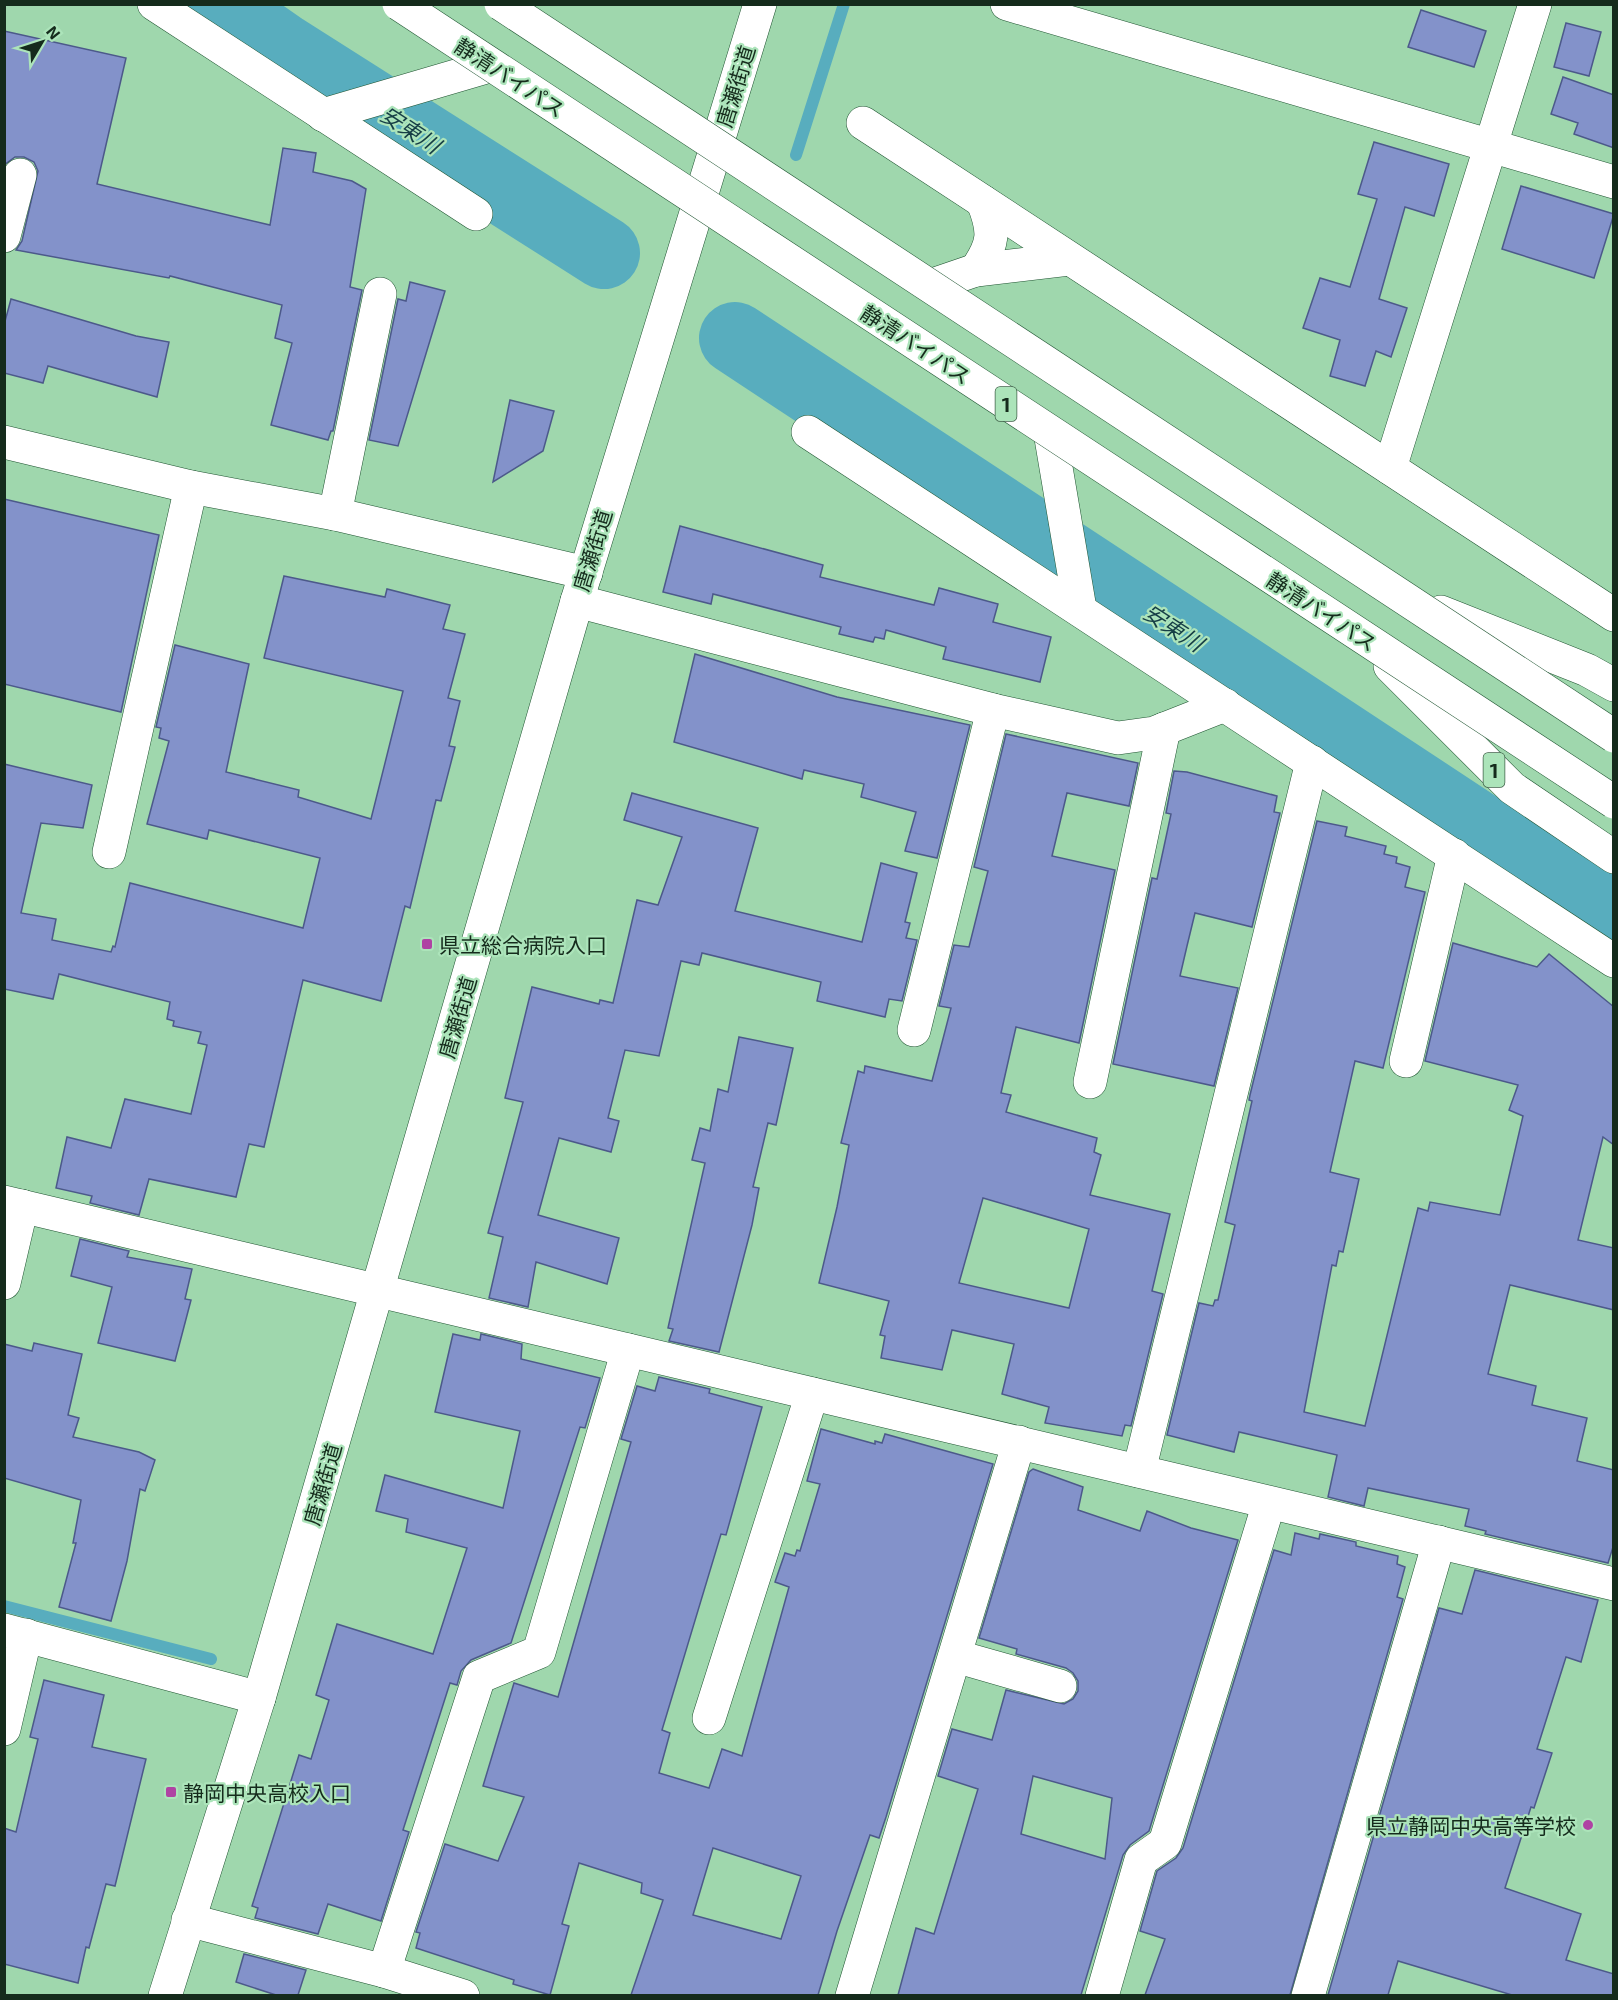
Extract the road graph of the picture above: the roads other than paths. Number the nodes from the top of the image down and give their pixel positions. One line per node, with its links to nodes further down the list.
1 (154, 4): 8 (main road)
2 (399, 4): 37 (main road, 静清バイパス / 1, bridge)
3 (501, 4): 35 (main road, bridge)
4 (760, 4): 26 (main road, 唐瀬街道)
5 (1007, 4): 10 (main road)
6 (1535, 4): 10 (main road)
7 (483, 68): 8 (main road)
8 (333, 113): 14 (main road)
9 (863, 123): 13 (main road)
10 (1491, 145): 12 (main road); 23 (main road)
11 (20, 175): 15 (main road)
12 (1614, 182)
13 (983, 202): 16 (main road); 17 (main road)
14 (476, 214)
15 (4, 236)
16 (1069, 258): 17 (main road); 23 (main road)
17 (976, 270): 18 (main road)
18 (935, 284)
19 (380, 294): 25 (main road)
20 (808, 432): 27 (main road)
21 (1051, 438): 27 (main road)
22 (4, 442): 24 (main road)
23 (1390, 468): 29 (main road)
24 (191, 488): 25 (main road); 38 (main road)
25 (335, 514): 26 (main road)
26 (581, 587): 33 (main road); 47 (main road, 唐瀬街道)
27 (1080, 609): 32 (main road)
28 (1441, 612): 31 (main road)
29 (1614, 615)
30 (1390, 666): 40 (main road, 1)
31 (1614, 685)
32 (1225, 705): 34 (main road); 36 (main road)
33 (993, 710): 34 (main road); 42 (main road)
34 (1164, 729): 44 (main road)
35 (1614, 736)
36 (1312, 762): 39 (main road); 51 (main road)
37 (1614, 802)
38 (109, 852)
39 (1454, 855): 41 (main road); 43 (main road)
40 (1614, 857)
41 (1614, 961)
42 (914, 1030)
43 (1406, 1062)
44 (1090, 1082)
45 (13, 1204): 46 (main road); 47 (main road)
46 (4, 1283)
47 (379, 1290): 48 (main road); 58 (main road, 唐瀬街道)
48 (628, 1350): 49 (main road); 62 (main road)
49 (812, 1394): 50 (main road); 59 (main road)
50 (1019, 1442): 51 (main road); 56 (main road)
51 (1139, 1471): 52 (main road)
52 (1269, 1503): 53 (main road); 66 (main road)
53 (1439, 1542): 54 (main road); 67 (main road)
54 (1614, 1584)
55 (15, 1633): 58 (main road); 60 (main road)
56 (955, 1656): 57 (main road); 65 (main road)
57 (1060, 1686)
58 (259, 1698): 61 (main road, 唐瀬街道)
59 (709, 1718)
60 (4, 1729)
61 (188, 1920): 62 (main road); 63 (main road, 唐瀬街道)
62 (384, 1971): 64 (main road)
63 (165, 1995)
64 (463, 1995)
65 (852, 1995)
66 (1102, 1995)
67 (1308, 1995)

